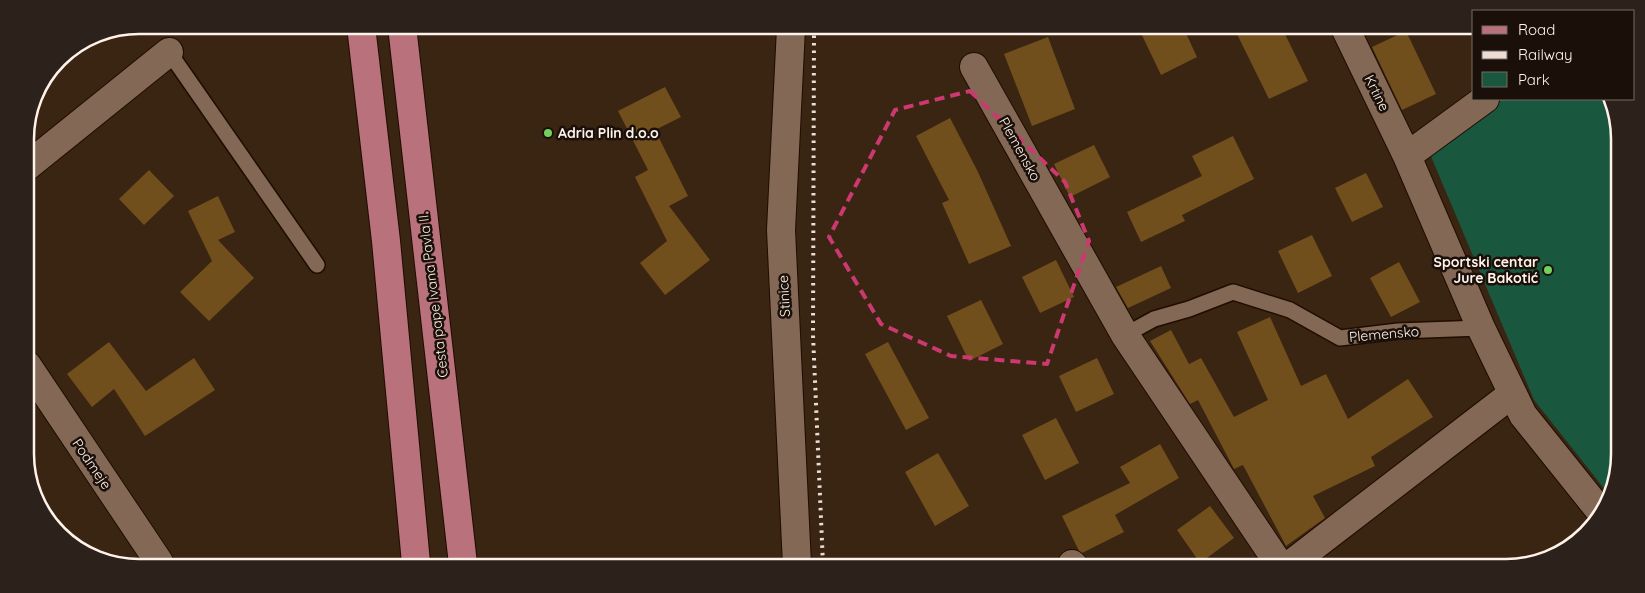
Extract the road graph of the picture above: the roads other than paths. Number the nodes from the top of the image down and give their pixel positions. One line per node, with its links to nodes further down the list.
1 (362, 34): 17 (main road)
2 (403, 34): 18 (main road, Cesta pape Ivana Pavla II.)
3 (791, 34): 19 (street, Stinice)
4 (1348, 34): 8 (street, Krtine)
5 (169, 52): 9 (street); 10 (lane)
6 (974, 67): 12 (street, Plemensko)
7 (1485, 100): 8 (street)
8 (1407, 156): 11 (street, Krtine)
9 (34, 162)
10 (317, 265)
11 (1481, 328): 12 (lane, Plemensko); 14 (street, Krtine)
12 (1126, 334): 20 (street, Plemensko)
13 (34, 377): 16 (street, Podmeje)
14 (1512, 394): 15 (street, Krtine); 21 (street)
15 (1597, 507)
16 (157, 559)
17 (416, 559)
18 (463, 559)
19 (797, 559)
20 (1276, 559)
21 (1297, 559)

